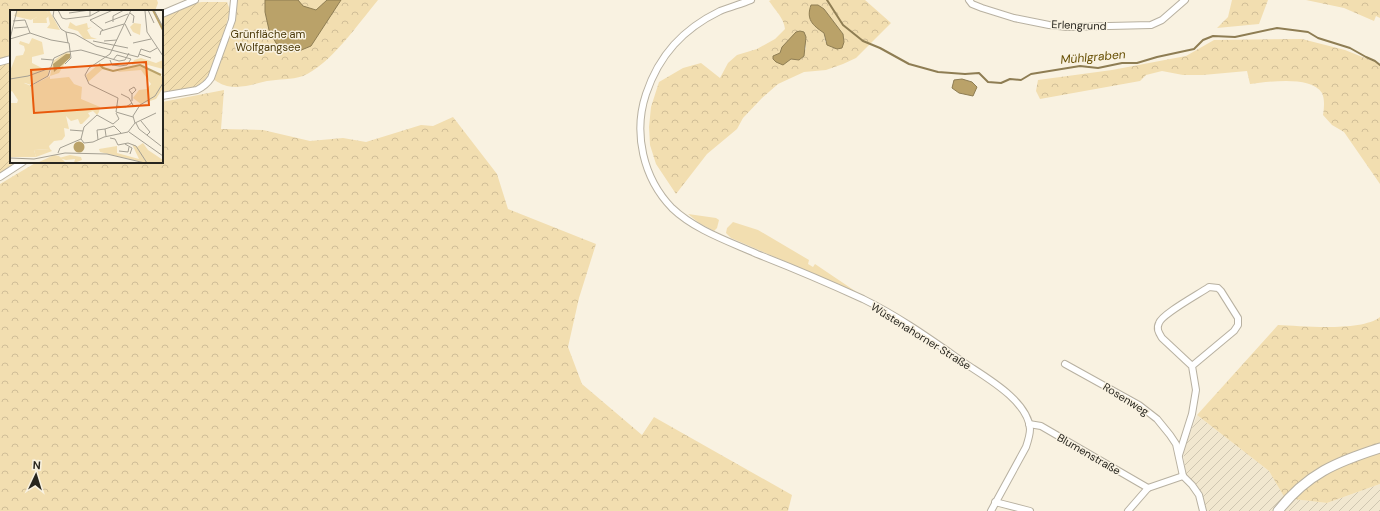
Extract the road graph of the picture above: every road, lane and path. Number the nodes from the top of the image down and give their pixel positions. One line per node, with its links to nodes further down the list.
1 (195, 0): 6 (street)
2 (234, 0): 9 (street)
3 (751, 0): 14 (street, Wüstenahorner Straße)
4 (969, 0): 5 (street, Erlengrund)
5 (1185, 0)
6 (163, 14)
7 (10, 60): 8 (street)
8 (0, 62)
9 (163, 96)
10 (21, 163): 11 (street)
11 (0, 177)
12 (1065, 364): 16 (street, Rosenweg)
13 (1192, 366): 13 (street); 16 (street)
14 (1029, 424): 18 (street, Blumenstraße); 19 (street)
15 (1380, 448): 24 (street)
16 (1179, 455): 17 (street, Rosenweg)
17 (1183, 476): 18 (street); 23 (street)
18 (1148, 488): 22 (street)
19 (995, 502): 20 (street); 21 (street)
20 (991, 511)
21 (1030, 511)
22 (1128, 511)
23 (1203, 511)
24 (1278, 511)

